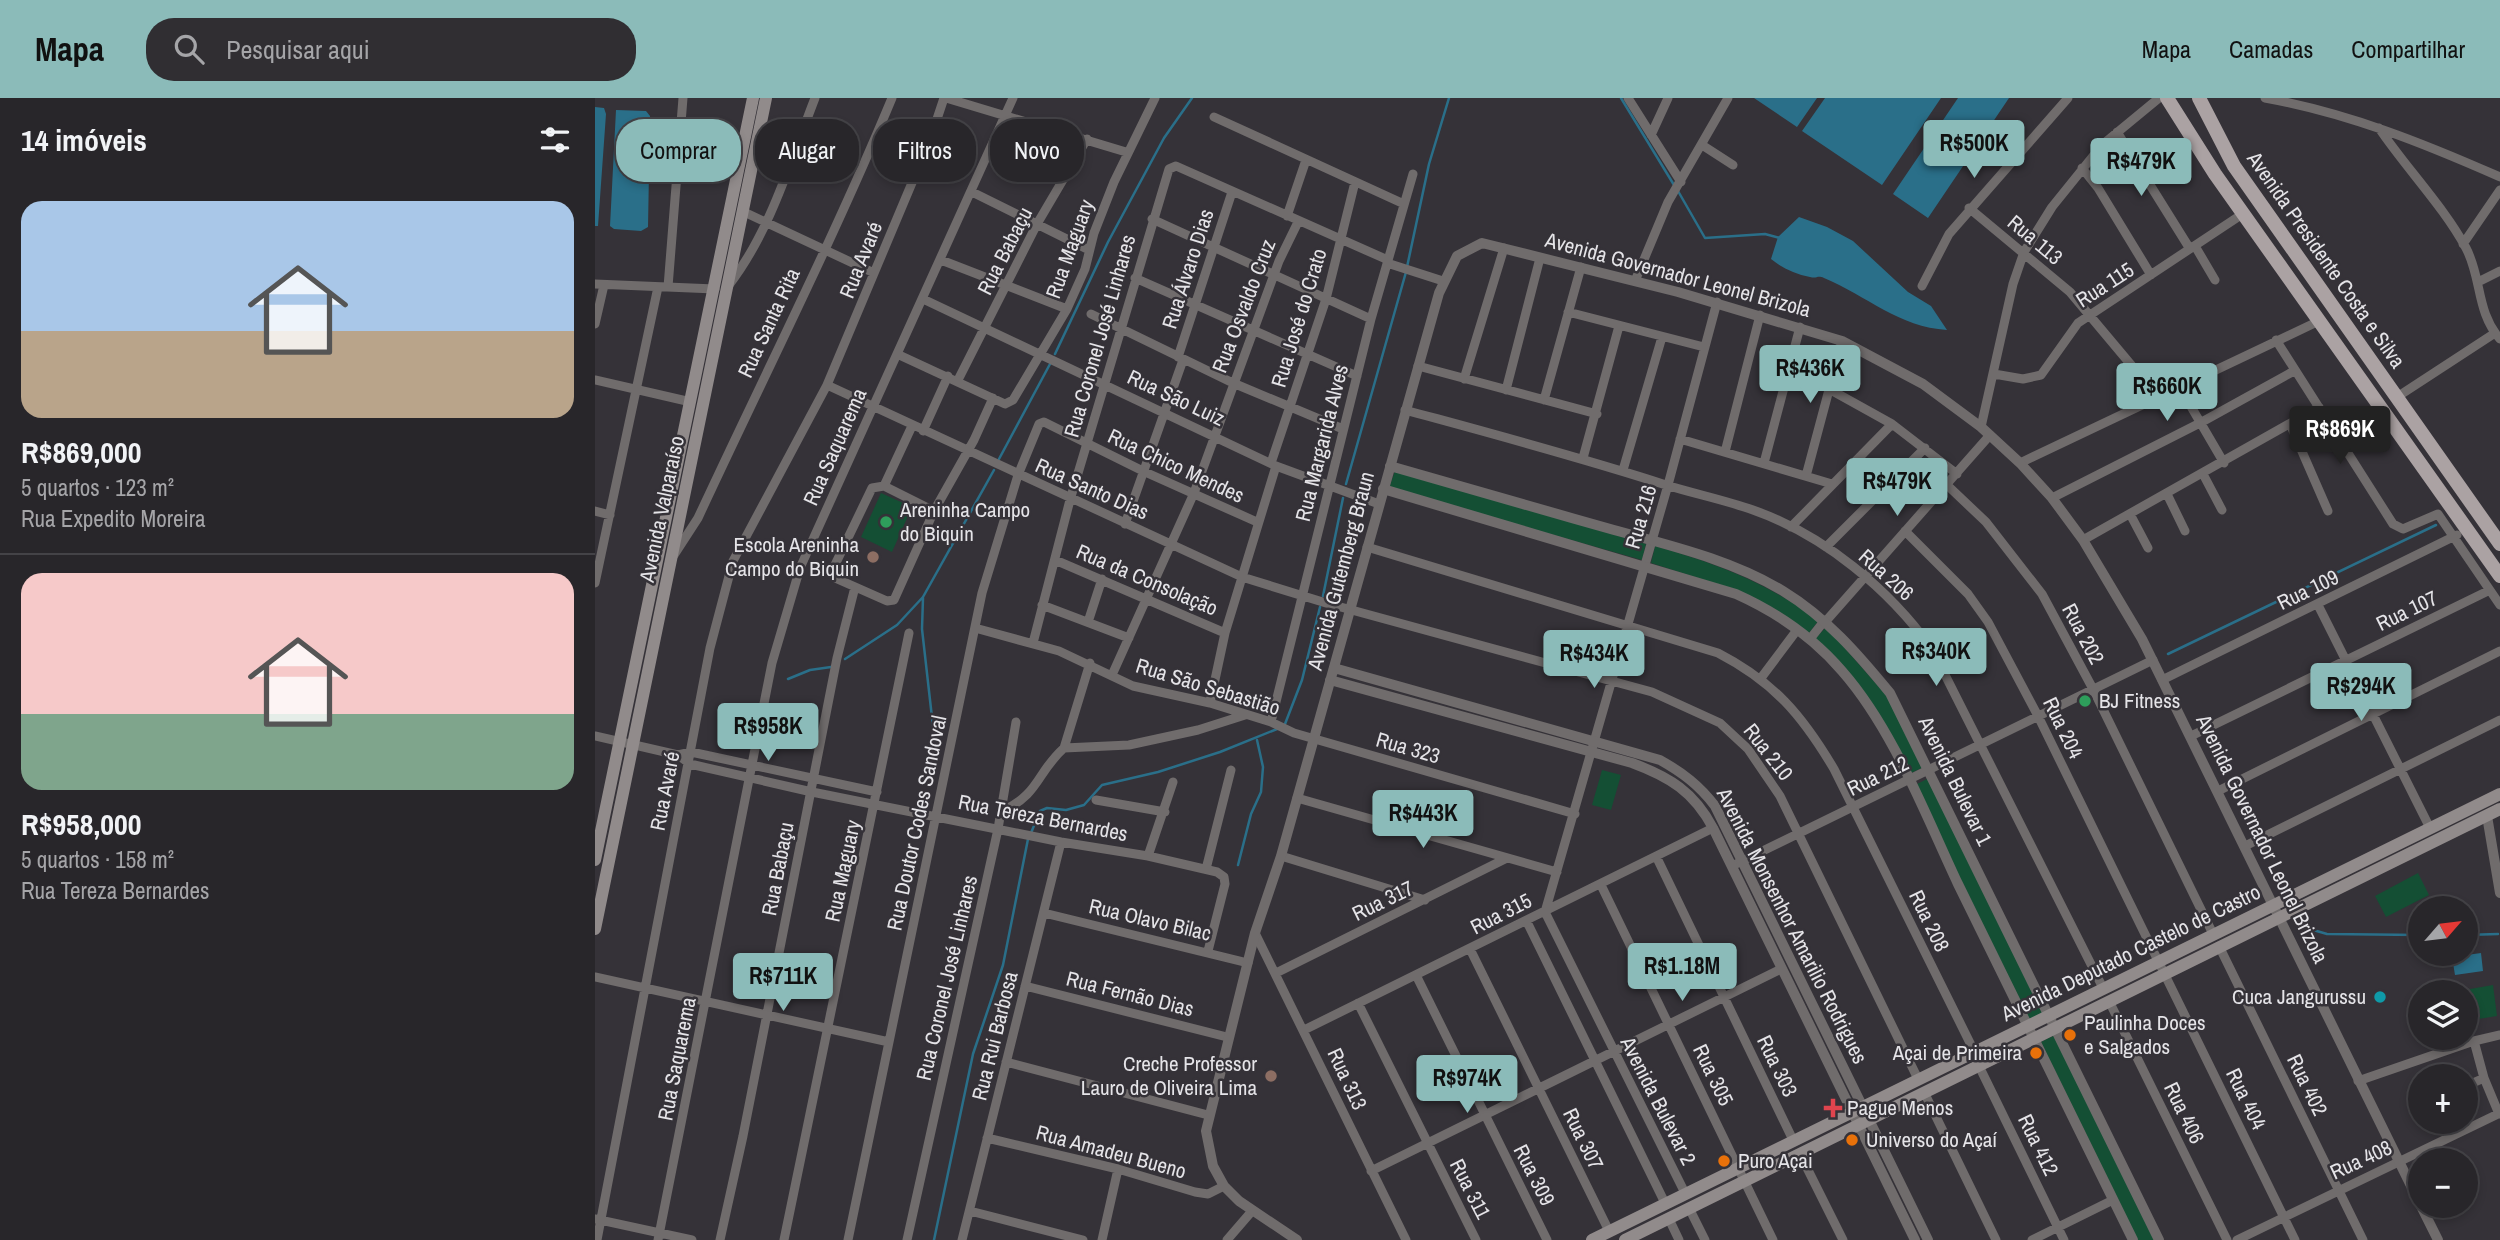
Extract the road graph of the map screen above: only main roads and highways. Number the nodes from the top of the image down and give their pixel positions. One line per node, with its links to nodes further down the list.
1 (754, 98): 5 (main road, Avenida Valparaíso)
2 (766, 98): 5 (main road, Avenida Valparaíso)
3 (2167, 98): 7 (main road, Avenida Presidente Costa e Silva)
4 (2199, 98): 6 (main road, Avenida Presidente Costa e Silva)
5 (703, 380): 12 (main road, Avenida Valparaíso); 12 (main road, Avenida Valparaíso)
6 (2399, 400): 7 (main road); 8 (main road, Avenida Presidente Costa e Silva)
7 (2386, 414): 9 (main road, Avenida Presidente Costa e Silva)
8 (2453, 478): 9 (main road); 10 (main road, Avenida Presidente Costa e Silva)
9 (2439, 489): 11 (main road, Avenida Presidente Costa e Silva)
10 (2500, 544)
11 (2500, 576)
12 (627, 743): 17 (main road, Avenida Valparaíso); 21 (main road, Avenida Valparaíso)
13 (2500, 794): 15 (main road, Avenida Deputado Castelo de Castro)
14 (2500, 809): 18 (main road, Avenida Deputado Castelo de Castro)
15 (2388, 849): 16 (main road, Avenida Deputado Castelo de Castro); 18 (main road)
16 (2371, 858): 19 (main road); 20 (main road, Avenida Deputado Castelo de Castro)
17 (595, 860)
18 (2393, 862): 19 (main road, Avenida Deputado Castelo de Castro)
19 (2377, 870): 20 (main road, Avenida Deputado Castelo de Castro)
20 (2275, 911): 22 (main road, Avenida Deputado Castelo de Castro)
21 (595, 929)
22 (2161, 967): 23 (main road, Avenida Deputado Castelo de Castro); 24 (main road, Avenida Deputado Castelo de Castro)
23 (1591, 1240)
24 (1625, 1240)

